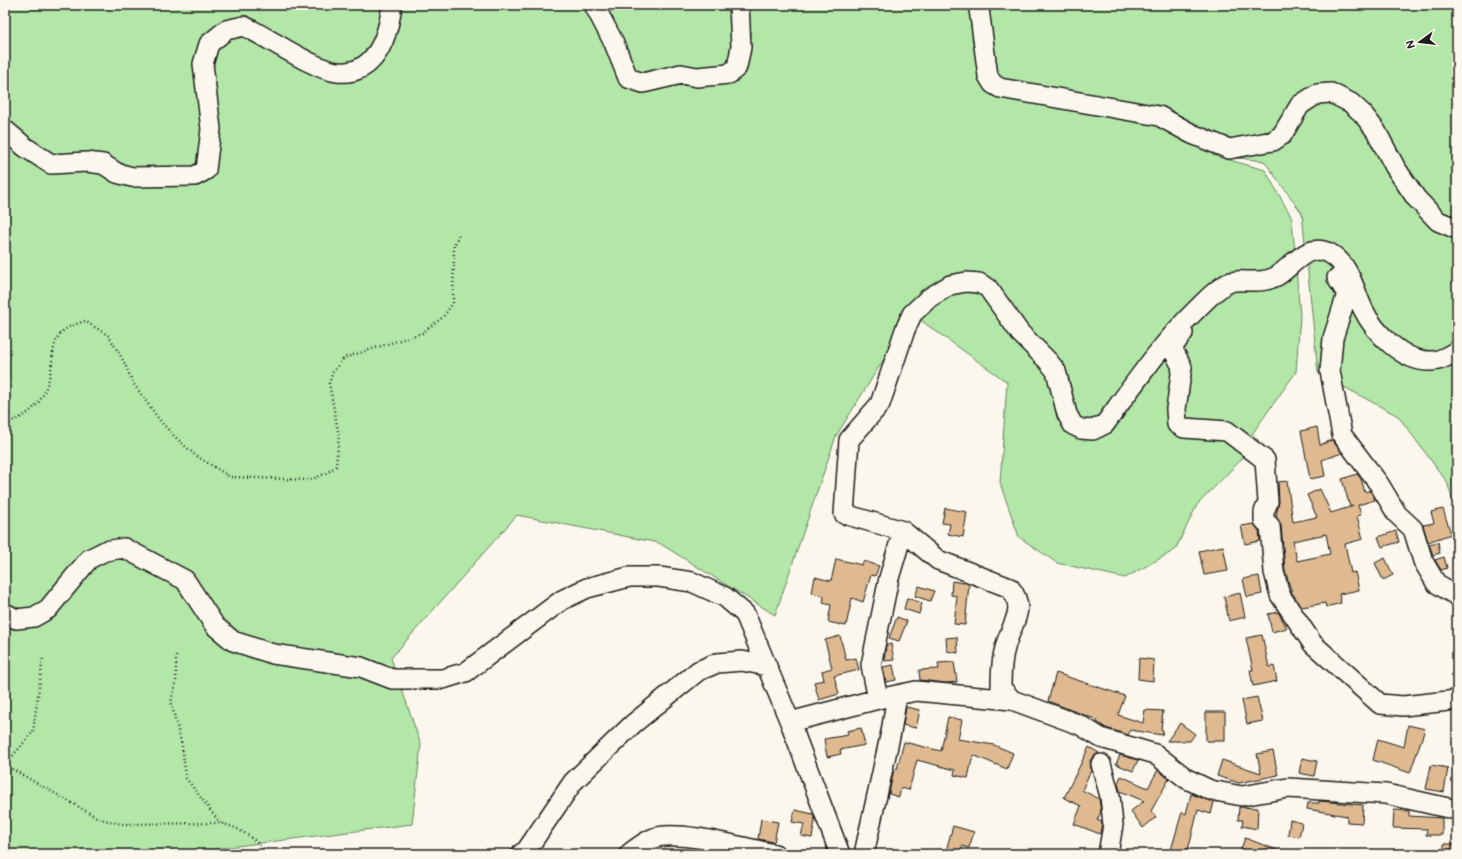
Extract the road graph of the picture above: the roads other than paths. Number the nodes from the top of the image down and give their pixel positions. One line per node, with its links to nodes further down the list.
1 (392, 5): 5 (street)
2 (594, 5): 3 (street)
3 (739, 5)
4 (981, 5): 6 (street)
5 (5, 130)
6 (1457, 229)
7 (1329, 253): 8 (street); 9 (street); 11 (street)
8 (1201, 305): 10 (street); 17 (street)
9 (1457, 351)
10 (903, 531): 15 (street); 16 (street)
11 (1457, 596)
12 (5, 613): 13 (street)
13 (767, 666): 18 (street); 22 (street)
14 (897, 695): 15 (street); 16 (street); 25 (street)
15 (878, 699): 18 (street)
16 (1012, 700): 20 (street)
17 (1457, 700)
18 (790, 722): 24 (street)
19 (1101, 764): 26 (street)
20 (1457, 810)
21 (636, 852): 23 (street)
22 (528, 853)
23 (775, 854)
24 (840, 854)
25 (864, 854)
26 (1108, 854)

